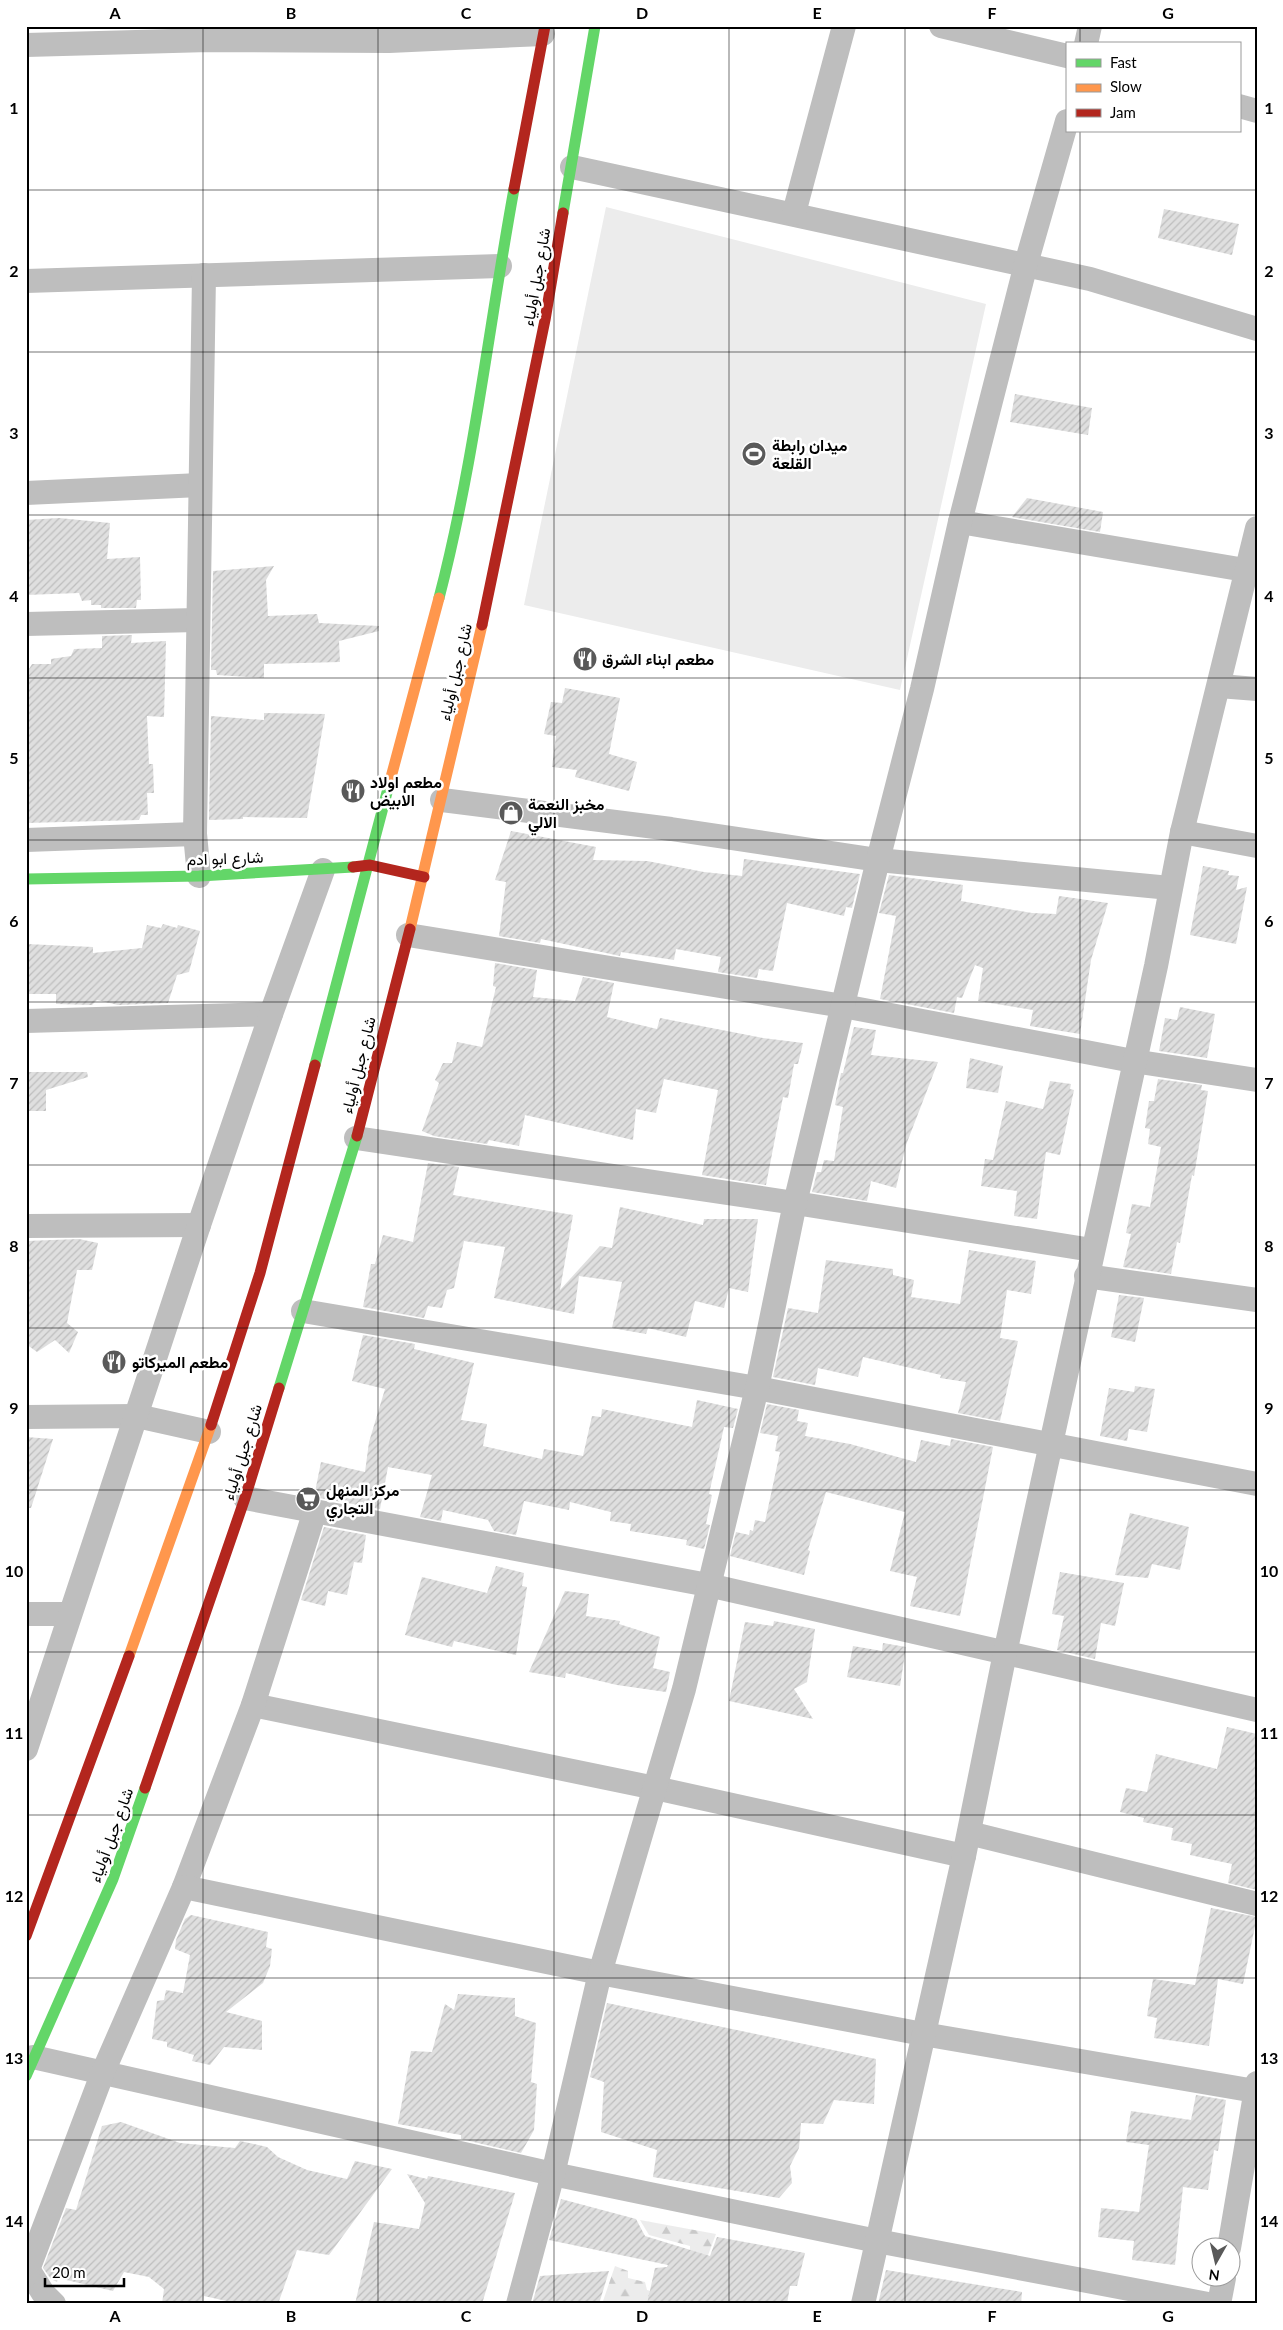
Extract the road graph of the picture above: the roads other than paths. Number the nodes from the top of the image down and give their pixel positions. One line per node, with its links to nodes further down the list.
1 (596, 26): 13 (main road, شارع جبل أولياء)
2 (844, 26): 14 (street)
3 (941, 26): 9 (street)
4 (1090, 26): 7 (street)
5 (544, 30): 6 (street); 16 (main road, شارع جبل أولياء)
6 (389, 33): 8 (street)
7 (1086, 42)
8 (26, 45)
9 (1066, 56)
10 (1240, 106): 11 (street)
11 (1257, 111)
12 (1066, 124): 15 (street)
13 (572, 167): 14 (street); 29 (main road, شارع جبل أولياء)
14 (794, 214): 15 (street)
15 (1026, 264): 19 (street); 22 (street)
16 (500, 266): 17 (street); 35 (main road, شارع جبل أولياء)
17 (204, 276): 18 (street); 20 (street)
18 (26, 281)
19 (1257, 329)
20 (200, 484): 21 (street); 25 (street)
21 (26, 493)
22 (960, 522): 24 (street); 34 (street)
23 (1257, 528): 24 (street)
24 (1245, 570): 27 (street)
25 (197, 620): 26 (street); 31 (street)
26 (26, 624)
27 (1219, 686): 28 (street); 30 (street)
28 (1257, 689)
29 (442, 800): 34 (street); 38 (main road, شارع جبل أولياء)
30 (1182, 832): 33 (street); 40 (street)
31 (195, 834): 32 (street); 37 (street)
32 (26, 840)
33 (1257, 846)
34 (878, 860): 40 (street); 42 (street)
35 (370, 865): 36 (main road, شارع ابو ادم); 38 (main road, شارع ابو ادم); 58 (main road, شارع جبل أولياء)
36 (323, 870): 37 (main road, شارع ابو ادم); 43 (street)
37 (199, 876): 39 (main road, شارع ابو ادم)
38 (424, 877): 41 (main road, شارع جبل أولياء)
39 (26, 879)
40 (1170, 888): 45 (street)
41 (408, 936): 42 (street); 47 (main road, شارع جبل أولياء)
42 (842, 1006): 45 (street); 48 (street)
43 (271, 1014): 44 (street); 49 (street)
44 (26, 1021)
45 (1133, 1061): 46 (street); 51 (street)
46 (1257, 1080)
47 (356, 1138): 48 (street); 54 (main road, شارع جبل أولياء)
48 (795, 1203): 51 (street); 55 (street)
49 (199, 1225): 50 (street); 56 (street)
50 (26, 1226)
51 (1092, 1250): 52 (street)
52 (1086, 1276): 53 (street); 59 (street)
53 (1257, 1300)
54 (304, 1311): 55 (street); 61 (main road, شارع جبل أولياء)
55 (757, 1388): 59 (street); 63 (street)
56 (137, 1416): 57 (street); 58 (street); 65 (street)
57 (26, 1417)
58 (209, 1432): 75 (main road, شارع جبل أولياء)
59 (1052, 1445): 60 (street); 66 (street)
60 (1257, 1484)
61 (245, 1498): 62 (street); 78 (main road, شارع جبل أولياء)
62 (315, 1511): 63 (street); 67 (street)
63 (708, 1585): 66 (street); 70 (street)
64 (26, 1614): 65 (street)
65 (70, 1614): 69 (street)
66 (1005, 1653): 68 (street); 71 (street)
67 (253, 1705): 70 (street); 73 (street)
68 (1257, 1710)
69 (26, 1749)
70 (655, 1788): 72 (street); 76 (street)
71 (969, 1833): 72 (street); 74 (street)
72 (964, 1856): 77 (street)
73 (184, 1887): 76 (street); 79 (street)
74 (1257, 1904)
75 (26, 1936)
76 (600, 1973): 77 (street); 81 (street)
77 (923, 2034): 80 (street); 83 (street)
78 (30, 2066): 79 (street)
79 (103, 2072): 81 (street); 84 (street)
80 (1256, 2087): 82 (street)
81 (553, 2174): 83 (street); 87 (street)
82 (1231, 2238)
83 (877, 2241): 88 (street); 89 (street)
84 (27, 2270): 86 (street)
85 (1222, 2288): 90 (street)
86 (54, 2304)
87 (518, 2304)
88 (863, 2304)
89 (1208, 2304)
90 (1219, 2304)

